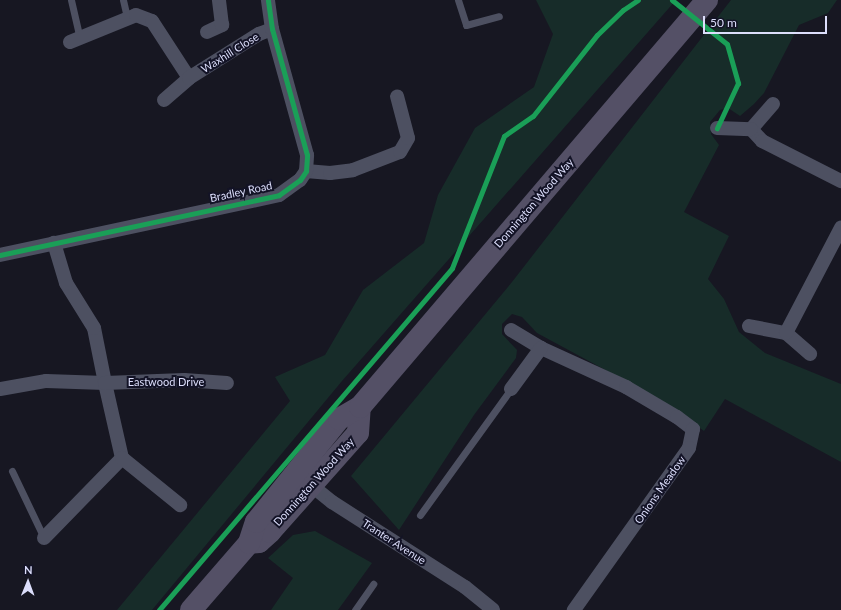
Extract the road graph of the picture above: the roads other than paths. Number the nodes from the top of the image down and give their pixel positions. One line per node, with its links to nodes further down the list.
1 (70, 0): 11 (lane)
2 (123, 0): 8 (lane)
3 (219, 0): 10 (street)
4 (268, 0): 9 (street)
5 (458, 0): 7 (lane)
6 (708, 0): 34 (main road, Donnington Wood Way)
7 (499, 16)
8 (127, 18): 11 (street, Waxhill Close); 12 (street, Waxhill Close)
9 (272, 29): 12 (street, Waxhill Close); 18 (street)
10 (207, 32)
11 (75, 40)
12 (189, 78): 14 (street, Waxhill Close)
13 (397, 96): 18 (street)
14 (164, 100)
15 (773, 104): 17 (street)
16 (717, 128): 17 (street)
17 (751, 129): 19 (street)
18 (306, 171): 21 (street, Bradley Road)
19 (841, 181)
20 (841, 228): 25 (street)
21 (54, 243): 22 (street, Bradley Road); 28 (street)
22 (0, 256)
23 (749, 326): 25 (street)
24 (511, 330): 26 (street, Onions Meadow)
25 (786, 333): 27 (street)
26 (541, 348): 31 (street); 42 (street, Onions Meadow)
27 (810, 354)
28 (105, 383): 29 (street, Eastwood Drive); 30 (street, Eastwood Drive); 32 (street)
29 (228, 383)
30 (0, 389)
31 (511, 389): 36 (lane)
32 (122, 458): 35 (street); 37 (street)
33 (12, 471): 37 (lane)
34 (304, 479): 39 (main road, Donnington Wood Way); 41 (street, Tranter Avenue)
35 (180, 505)
36 (420, 515)
37 (44, 538)
38 (373, 584): 40 (lane)
39 (191, 610)
40 (355, 610)
41 (493, 610)
42 (574, 610)

